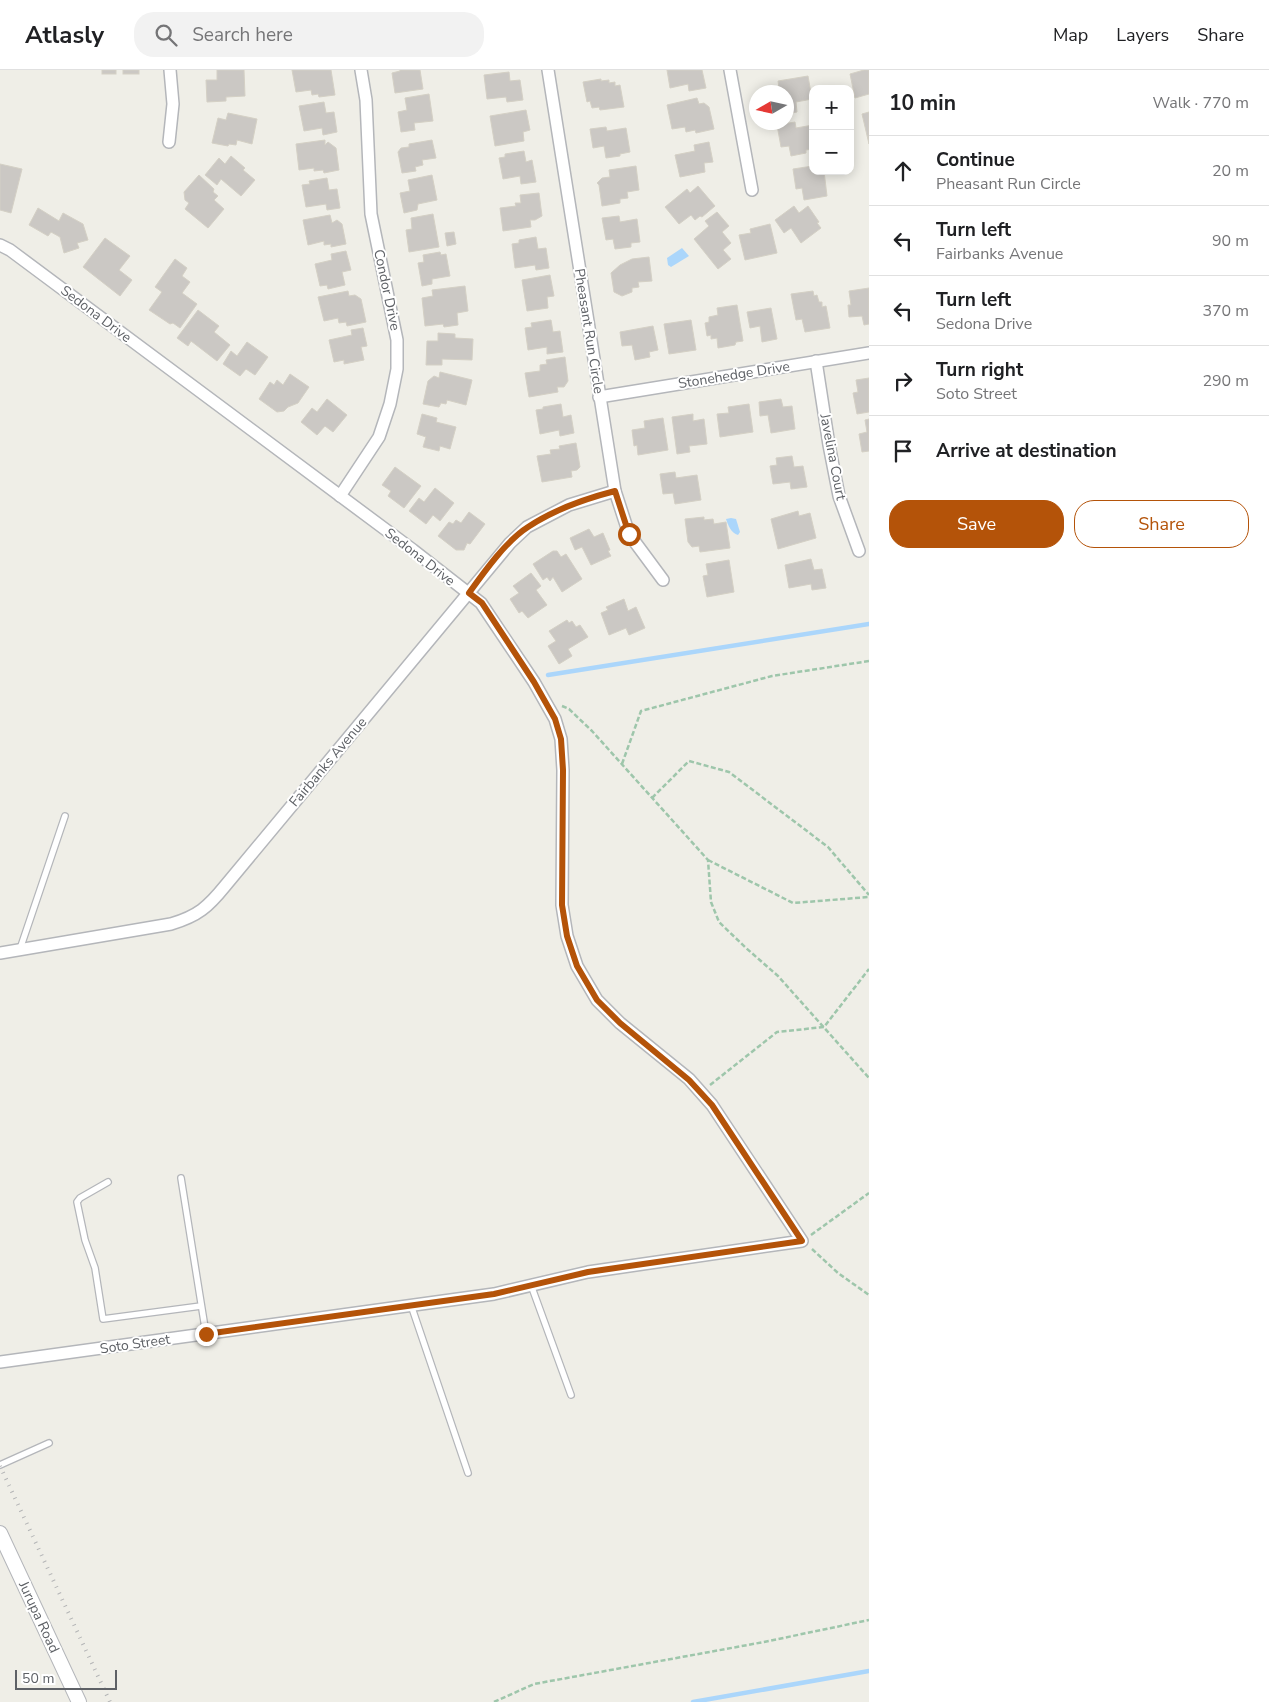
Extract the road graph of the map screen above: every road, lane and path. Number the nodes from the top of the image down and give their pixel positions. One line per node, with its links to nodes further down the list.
1 (170, 70): 5 (street)
2 (361, 70): 12 (street, Condor Drive)
3 (548, 70): 10 (street, Pheasant Run Circle)
4 (730, 70): 6 (street)
5 (169, 142)
6 (752, 190)
7 (0, 245): 12 (street, Sedona Drive)
8 (869, 353): 9 (street, Stonehedge Drive)
9 (816, 361): 10 (street, Stonehedge Drive); 13 (street, Javelina Court)
10 (599, 397): 11 (street, Pheasant Run Circle)
11 (615, 491): 14 (street, Pheasant Run Circle); 15 (street, Fairbanks Avenue)
12 (340, 496): 15 (street, Sedona Drive)
13 (859, 551)
14 (662, 580)
15 (469, 593): 23 (street, Fairbanks Avenue); 28 (street, Sedona Drive)
16 (869, 661): 18 (path)
17 (561, 706): 18 (path)
18 (622, 764): 19 (path)
19 (652, 798): 21 (path); 22 (path)
20 (66, 816): 23 (lane)
21 (708, 860): 22 (path); 26 (path)
22 (869, 896)
23 (20, 950): 24 (street, Fairbanks Avenue)
24 (0, 953)
25 (869, 969): 26 (path)
26 (824, 1027): 27 (path); 28 (path)
27 (869, 1078)
28 (701, 1092): 32 (street, Sedona Drive)
29 (181, 1178): 36 (lane)
30 (108, 1182): 36 (lane)
31 (869, 1193): 32 (path)
32 (802, 1241): 33 (street, Soto Street); 34 (path)
33 (531, 1285): 35 (street, Soto Street); 39 (lane)
34 (869, 1294)
35 (411, 1305): 37 (street, Soto Street); 42 (lane)
36 (202, 1306): 37 (lane)
37 (206, 1334): 38 (street, Soto Street)
38 (0, 1362)
39 (571, 1395)
40 (49, 1443): 41 (lane)
41 (0, 1465)
42 (468, 1473)
43 (0, 1533): 45 (street, Jurupa Road)
44 (869, 1620): 46 (path)
45 (78, 1702)
46 (494, 1702)

